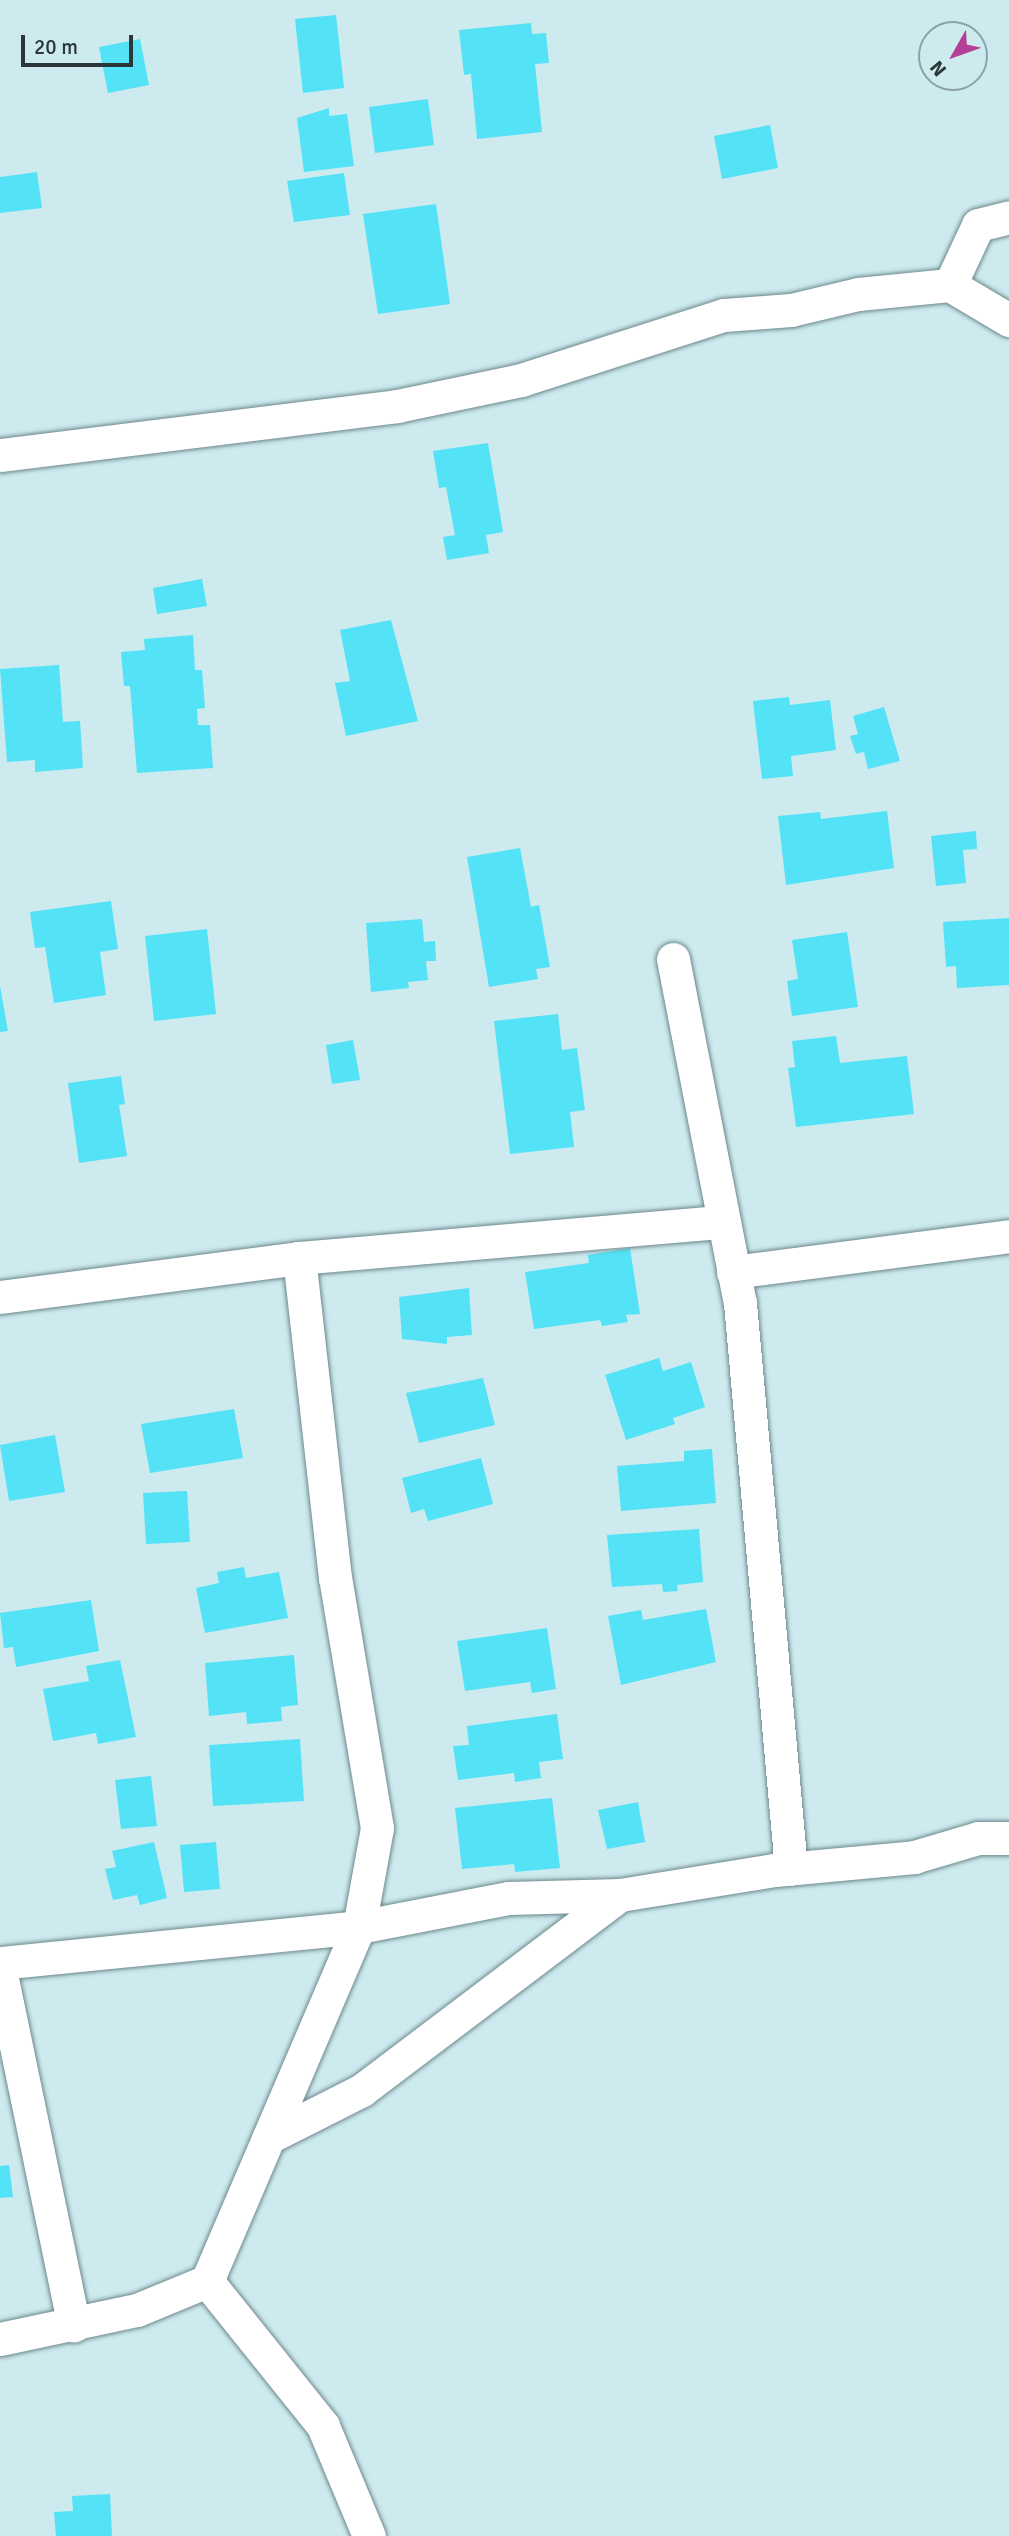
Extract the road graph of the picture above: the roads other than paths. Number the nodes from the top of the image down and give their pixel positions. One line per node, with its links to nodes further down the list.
1 (1009, 217): 2 (street)
2 (950, 285): 3 (street); 4 (street)
3 (1009, 320)
4 (0, 456)
5 (673, 959): 6 (street)
6 (723, 1222): 8 (street); 9 (street)
7 (1009, 1236): 9 (street)
8 (299, 1258): 10 (street); 14 (street)
9 (733, 1272): 12 (street)
10 (0, 1297)
11 (1009, 1838): 12 (street)
12 (791, 1869): 13 (street)
13 (620, 1895): 14 (street); 17 (street)
14 (359, 1927): 15 (street); 17 (street)
15 (0, 1963)
16 (0, 1969): 19 (street)
17 (269, 2137): 18 (street)
18 (207, 2281): 19 (street); 21 (street)
19 (74, 2325): 20 (street)
20 (0, 2339)
21 (369, 2536)

